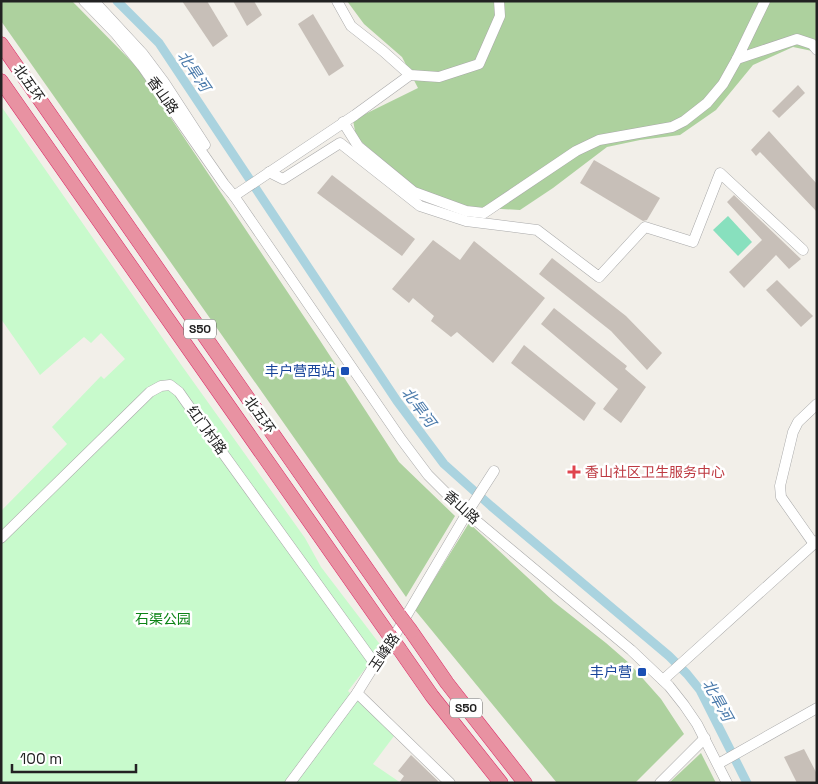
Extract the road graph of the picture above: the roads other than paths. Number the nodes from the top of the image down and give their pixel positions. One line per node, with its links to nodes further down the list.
1 (84, 1): 13 (street, 香山路)
2 (94, 1): 13 (street, 香山路)
3 (337, 1): 9 (street)
4 (498, 1): 9 (street)
5 (765, 1): 8 (street)
6 (1, 44): 29 (highway, 北五环 / S50, bridge)
7 (817, 50): 8 (street)
8 (737, 60): 11 (street)
9 (410, 75): 11 (street)
10 (1, 81): 28 (highway, 北五环 / S50, bridge)
11 (343, 122): 12 (street)
12 (269, 172): 13 (street); 14 (street)
13 (234, 196): 17 (street, 香山路)
14 (803, 250)
15 (817, 404): 19 (street)
16 (494, 471): 17 (street, 玉峰路)
17 (467, 513): 20 (street, 玉峰路); 21 (street, 香山路)
18 (1, 538): 20 (street, 红门村路)
19 (815, 543): 21 (street)
20 (375, 664): 22 (street, 玉峰路)
21 (667, 677): 24 (street, 香山路)
22 (357, 693): 26 (street, 玉峰路); 27 (street)
23 (817, 708): 25 (street)
24 (705, 738): 25 (street, 香山路); 30 (street)
25 (718, 764): 31 (street, 香山路)
26 (290, 783)
27 (450, 783)
28 (500, 783)
29 (526, 783)
30 (660, 783)
31 (727, 783)

